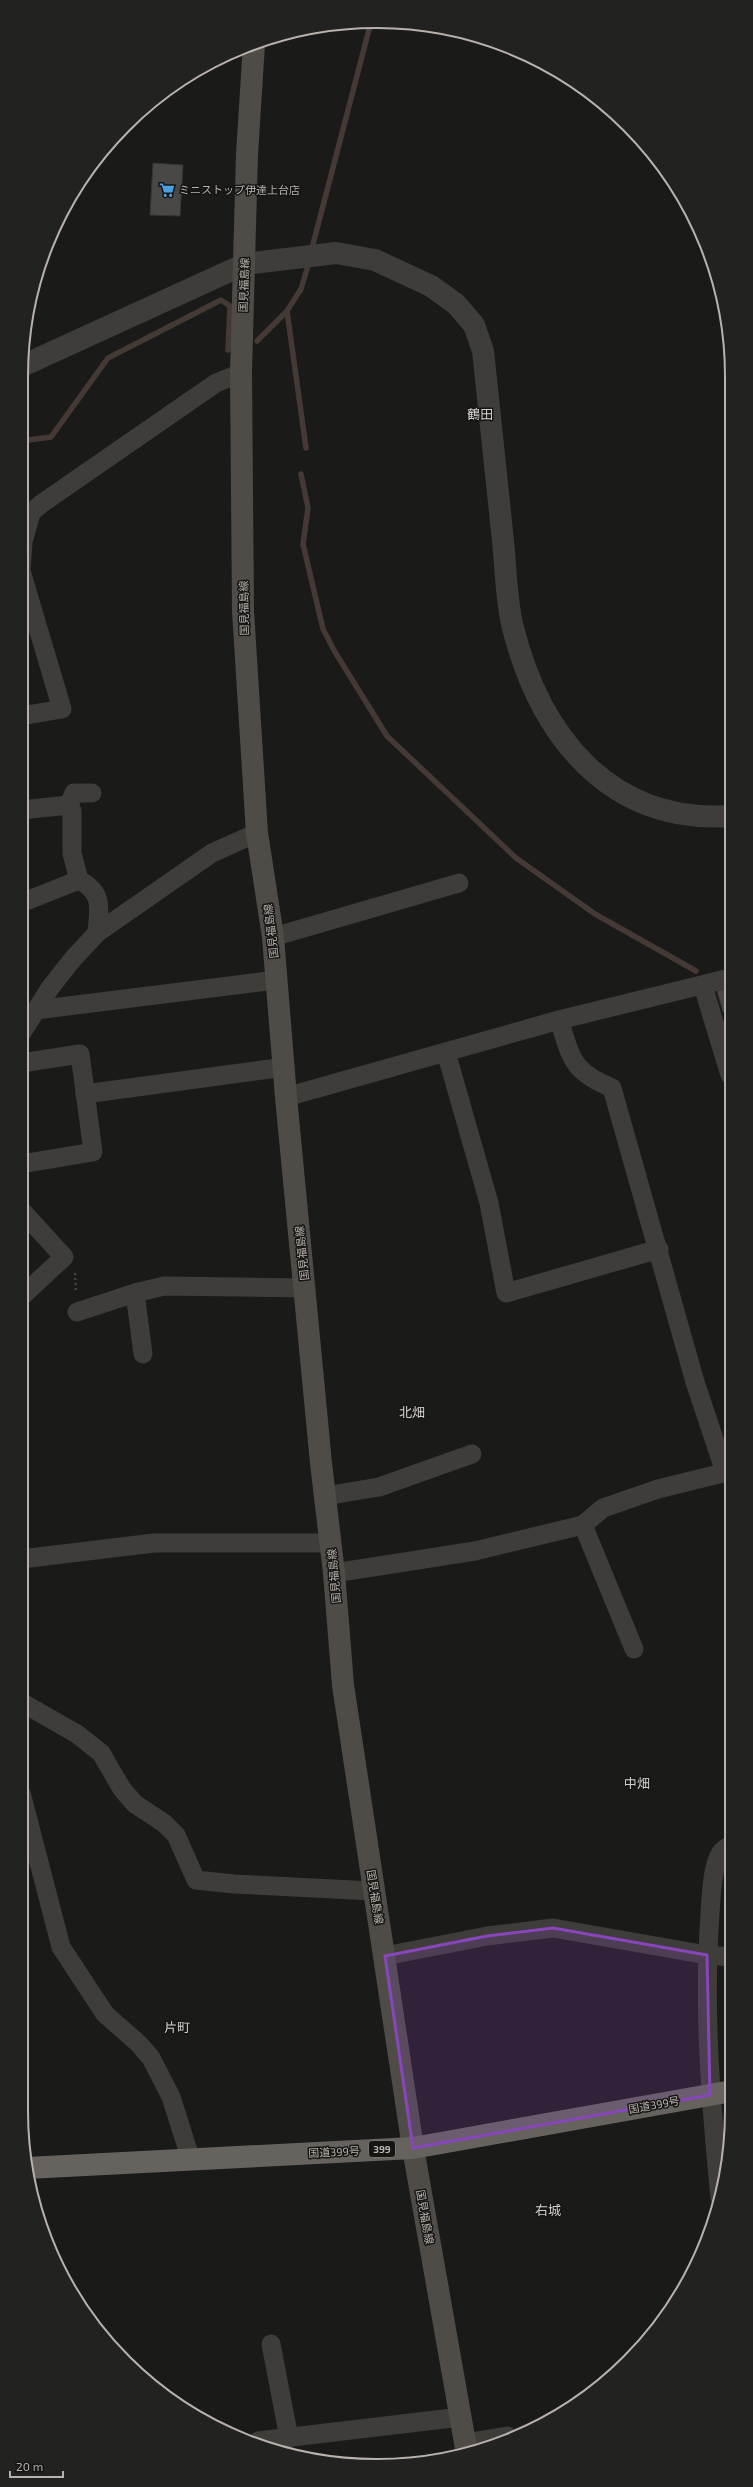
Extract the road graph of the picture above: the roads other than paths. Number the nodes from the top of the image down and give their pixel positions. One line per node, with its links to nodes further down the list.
1 (254, 50): 2 (main road, 国見福島線)
2 (245, 264): 3 (street); 4 (main road, 国見福島線); 11 (street)
3 (29, 362)
4 (241, 373): 5 (street); 12 (main road, 国見福島線)
5 (28, 524)
6 (28, 595): 7 (street)
7 (28, 715)
8 (92, 793): 9 (street)
9 (69, 805): 10 (street); 13 (street)
10 (28, 809)
11 (725, 816)
12 (258, 834): 16 (street); 17 (main road, 国見福島線)
13 (79, 880): 15 (street); 16 (street)
14 (458, 882): 17 (street)
15 (28, 900)
16 (97, 933): 21 (street)
17 (274, 937): 19 (main road, 国見福島線)
18 (725, 979): 20 (street)
19 (276, 980): 21 (street); 27 (main road, 国見福島線)
20 (703, 986): 22 (street); 25 (street)
21 (36, 1010): 23 (street)
22 (559, 1020): 24 (street); 32 (street)
23 (28, 1023)
24 (446, 1052): 29 (street); 32 (street)
25 (725, 1059)
26 (28, 1062): 28 (street)
27 (285, 1067): 28 (street); 29 (main road, 国見福島線)
28 (85, 1094): 30 (street)
29 (286, 1097): 33 (main road, 国見福島線)
30 (28, 1163)
31 (28, 1218): 34 (street)
32 (659, 1248): 39 (street)
33 (306, 1288): 35 (street); 41 (main road, 国見福島線)
34 (28, 1290)
35 (135, 1293): 36 (street); 37 (street)
36 (77, 1312)
37 (143, 1354)
38 (472, 1454): 41 (street)
39 (725, 1464)
40 (725, 1473): 42 (street)
41 (325, 1496): 43 (main road, 国見福島線)
42 (583, 1525): 45 (street); 46 (street)
43 (331, 1543): 44 (street); 45 (main road, 国見福島線)
44 (28, 1558)
45 (334, 1573): 50 (main road, 国見福島線)
46 (634, 1649)
47 (28, 1706): 50 (street)
48 (28, 1844): 57 (street)
49 (725, 1848): 51 (street)
50 (373, 1891): 52 (main road, 国見福島線)
51 (707, 1955): 52 (street); 53 (street); 55 (street)
52 (385, 1956): 56 (main road, 国見福島線)
53 (725, 1956)
54 (725, 2092): 55 (highway, 国道399号 / 399)
55 (710, 2095): 56 (highway, 国道399号 / 399); 61 (street)
56 (413, 2148): 57 (highway, 国道399号 / 399); 63 (main road, 国見福島線)
57 (191, 2160): 58 (highway, 国道399号 / 399)
58 (48, 2166): 59 (highway, 国道399号 / 399); 60 (street)
59 (33, 2167)
60 (34, 2170)
61 (718, 2178)
62 (271, 2344): 64 (street)
63 (461, 2417): 64 (street); 66 (main road, 国見福島線)
64 (289, 2438): 65 (street)
65 (263, 2441)
66 (466, 2448)

